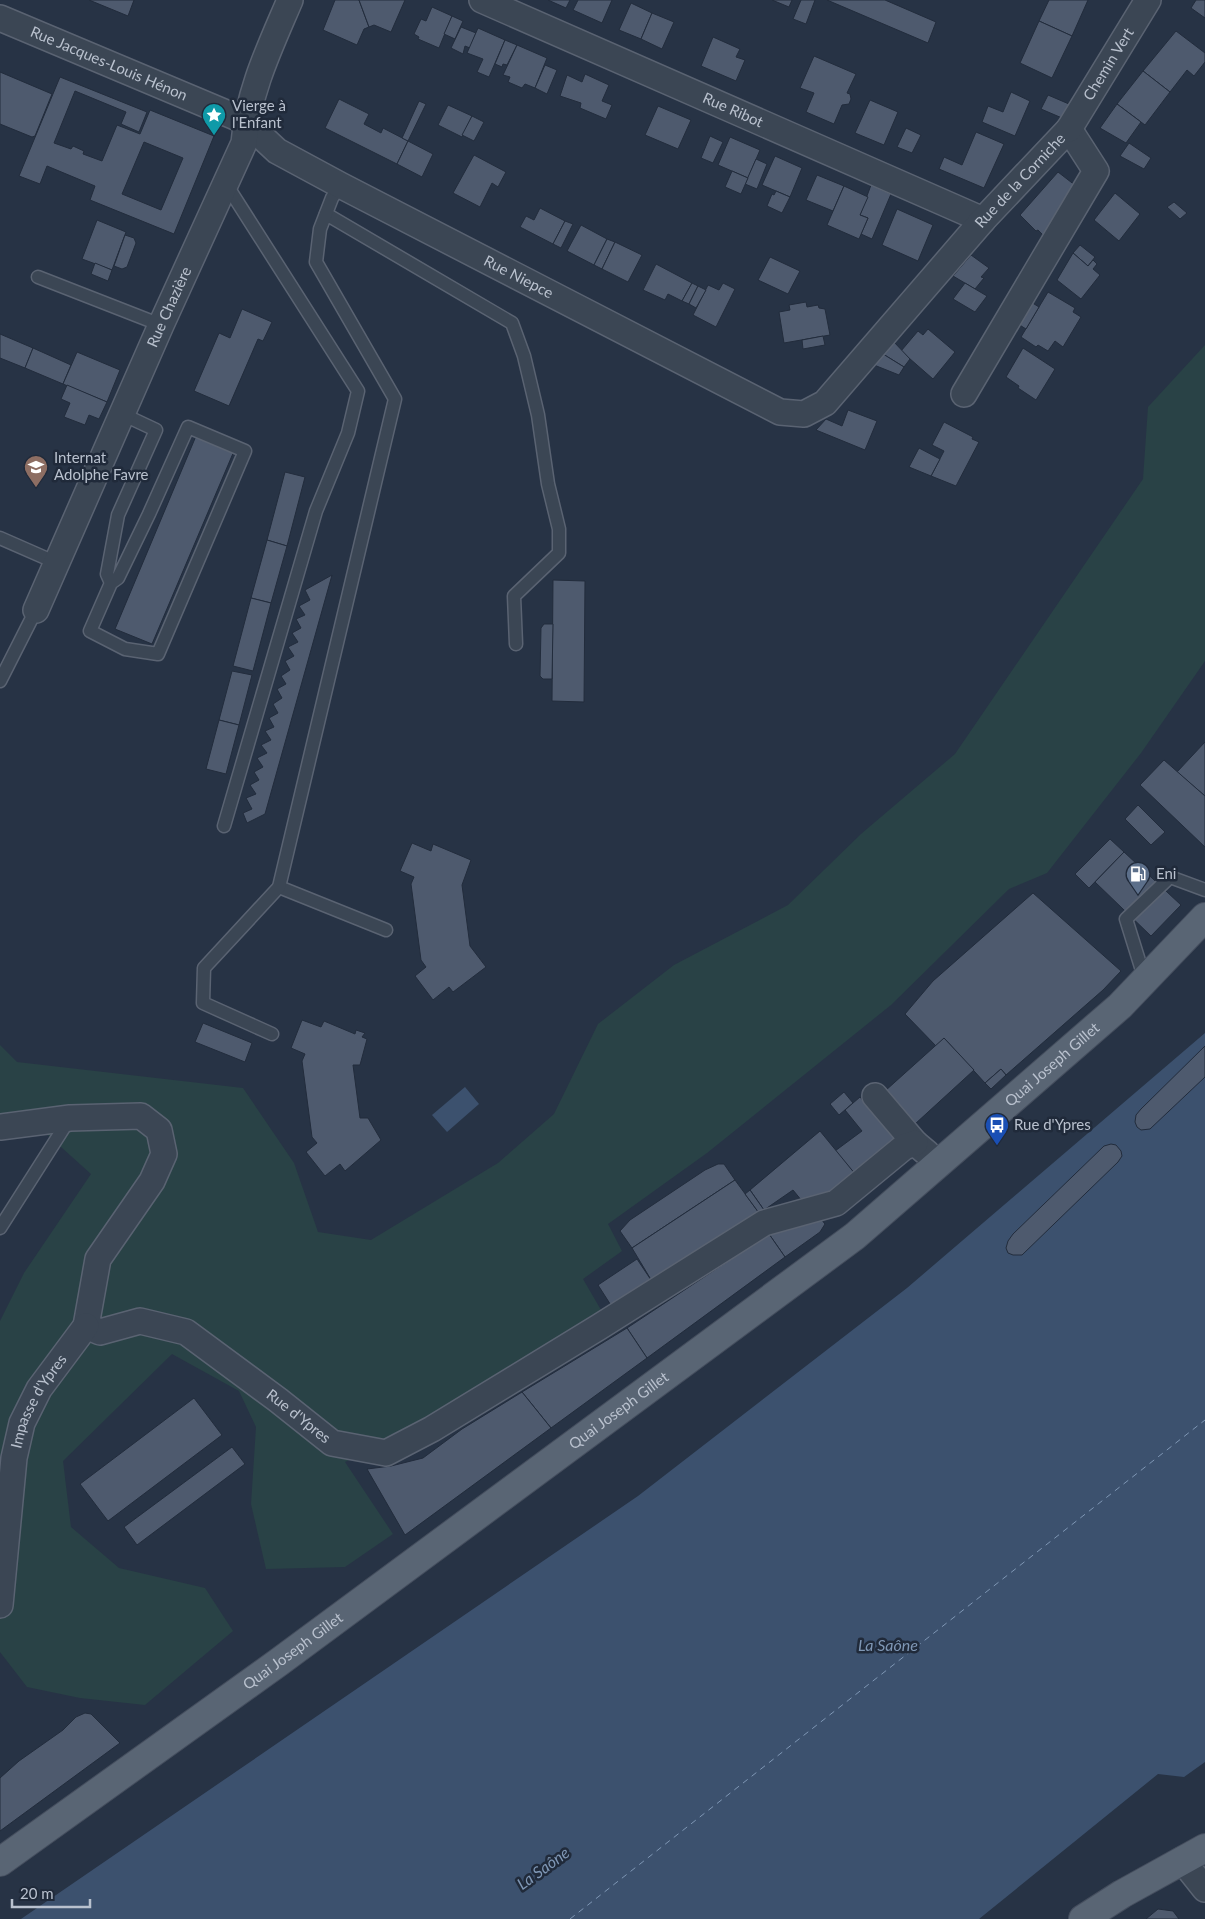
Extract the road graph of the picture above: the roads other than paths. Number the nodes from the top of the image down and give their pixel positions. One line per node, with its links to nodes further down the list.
1 (290, 0): 5 (street, Rue Chazière)
2 (482, 0): 10 (street, Rue Ribot)
3 (1148, 0): 6 (street, Chemin Vert)
4 (0, 18): 5 (street, Rue Jacques-Louis Hénon)
5 (246, 121): 7 (street, Rue Chazière); 8 (street, Rue Niepce)
6 (1069, 129): 10 (street, Rue de la Corniche); 13 (street, Rue de la Corniche)
7 (226, 184): 12 (street, Rue Chazière); 22 (lane)
8 (340, 185): 9 (lane); 15 (street, Rue Niepce)
9 (326, 214): 20 (lane); 23 (lane)
10 (983, 220): 15 (street, Rue de la Corniche)
11 (38, 277): 12 (lane)
12 (161, 325): 14 (street, Rue Chazière)
13 (964, 394)
14 (122, 414): 17 (street, Rue Chazière); 18 (lane)
15 (804, 414)
16 (0, 538): 17 (lane)
17 (57, 563): 19 (street, Rue Chazière)
18 (110, 583): 18 (lane)
19 (36, 610): 21 (lane)
20 (516, 644)
21 (0, 681)
22 (224, 826)
23 (279, 887): 26 (lane); 28 (lane)
24 (1205, 890): 27 (lane)
25 (1205, 917): 27 (main road, Quai Joseph Gillet)
26 (386, 930)
27 (1145, 980): 33 (main road, Quai Joseph Gillet)
28 (272, 1034)
29 (875, 1096): 32 (street)
30 (70, 1118): 31 (street); 34 (lane); 35 (street)
31 (0, 1127)
32 (915, 1143): 33 (street); 35 (street, Rue d'Ypres)
33 (938, 1164): 38 (main road, Quai Joseph Gillet)
34 (0, 1228)
35 (86, 1326): 36 (street, Impasse d'Ypres)
36 (0, 1605)
37 (1193, 1854): 39 (street); 40 (main road)
38 (0, 1862)
39 (1205, 1889)
40 (1082, 1919)

